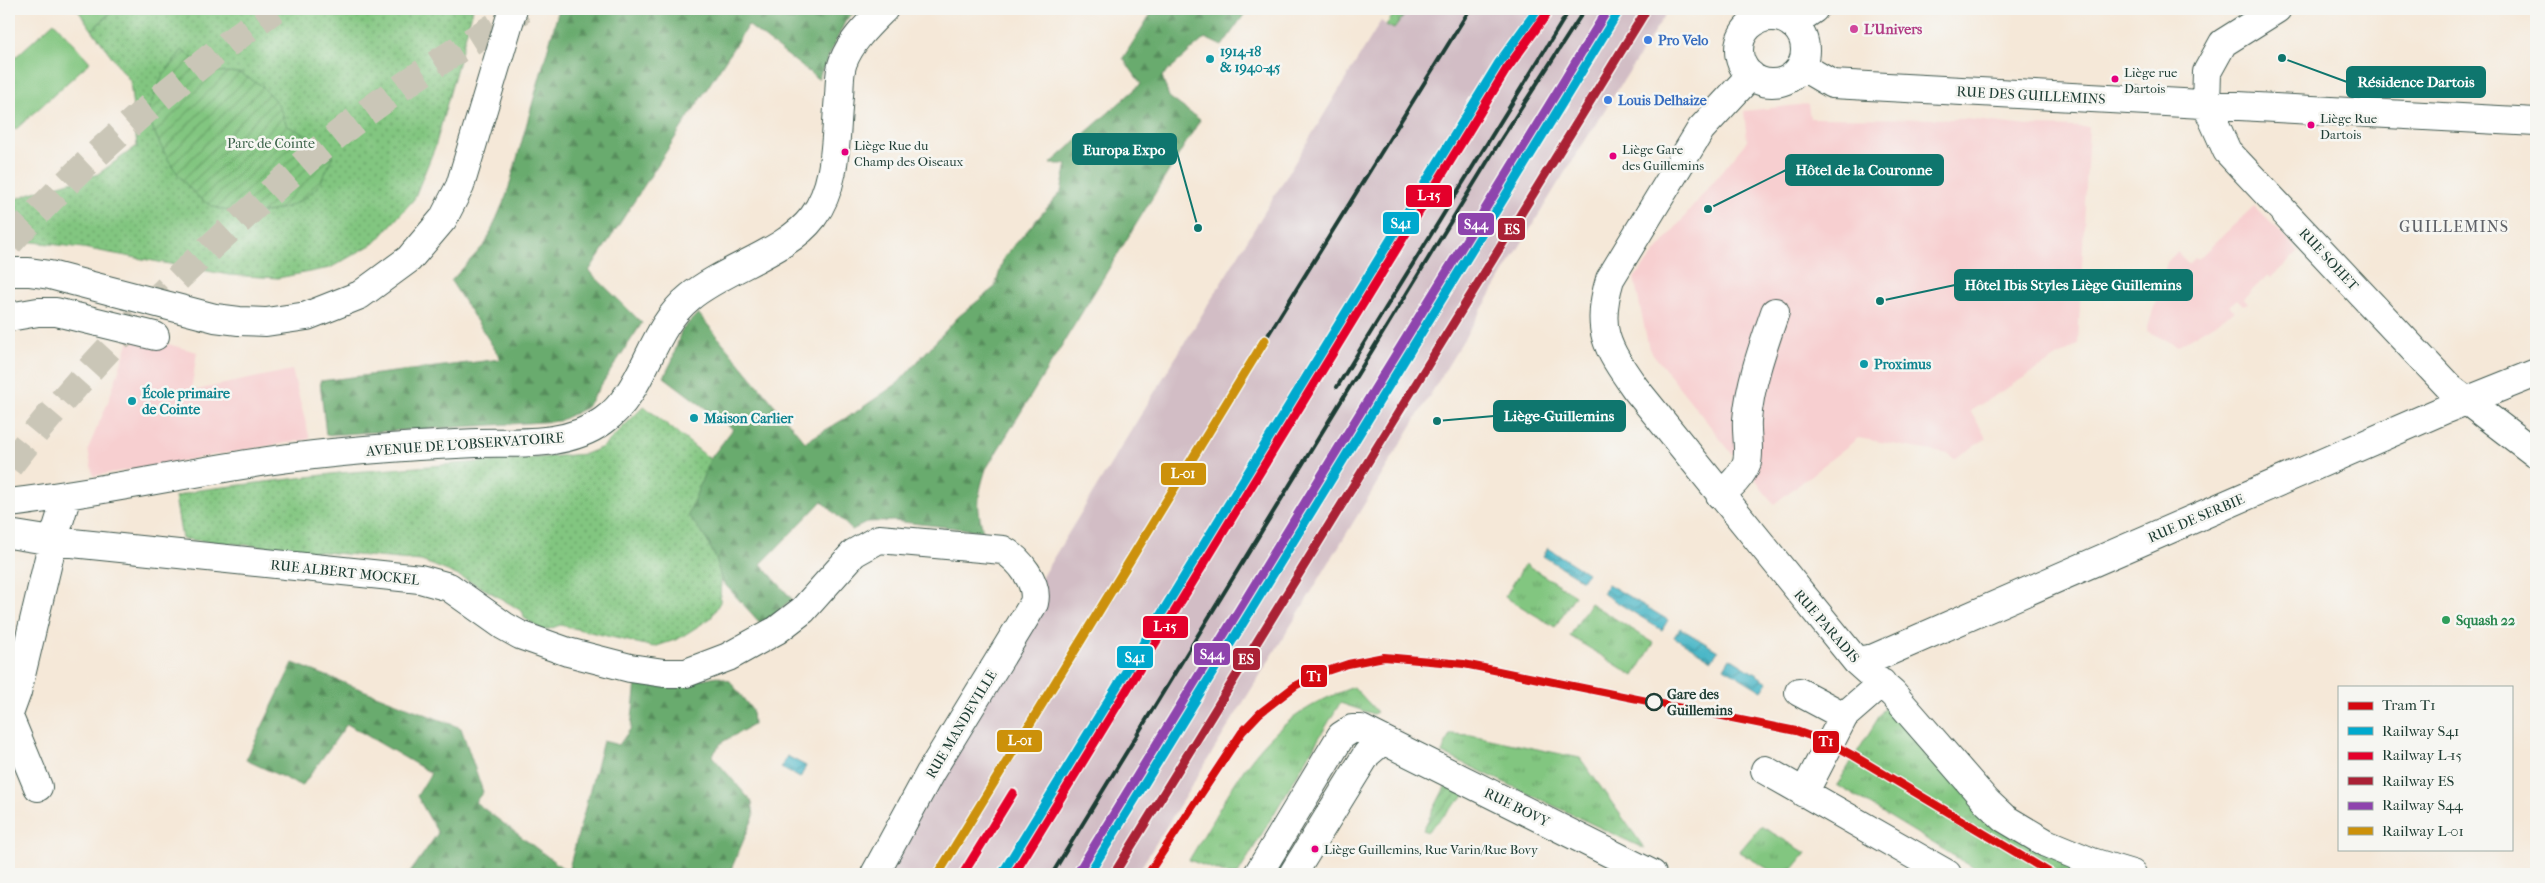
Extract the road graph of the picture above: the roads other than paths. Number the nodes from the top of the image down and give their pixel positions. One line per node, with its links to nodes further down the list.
1 (513, 9): 11 (street)
2 (884, 9): 20 (street, AVENUE DE L'OBSERVATOIRE)
3 (1814, 9): 5 (street)
4 (2277, 9): 8 (street)
5 (1792, 24): 6 (street); 7 (street)
6 (1801, 66): 7 (street); 8 (street, RUE DES GUILLEMINS)
7 (1751, 75): 19 (street, RUE PARADIS)
8 (2206, 104): 9 (street, RUE DES GUILLEMINS); 17 (street, RUE SOHET)
9 (2536, 122)
10 (9, 272): 11 (street)
11 (61, 278): 12 (street)
12 (56, 312): 14 (street); 15 (street)
13 (1775, 312): 19 (street)
14 (9, 317)
15 (155, 336)
16 (2536, 373): 17 (street, RUE DE SERBIE)
17 (2467, 402): 18 (street, RUE SOHET); 25 (street, RUE DE SERBIE)
18 (2536, 454)
19 (1720, 494): 25 (street, RUE PARADIS)
20 (67, 496): 21 (street, AVENUE DE L'OBSERVATOIRE); 23 (street)
21 (9, 503)
22 (9, 534): 23 (street, RUE ALBERT MOCKEL)
23 (53, 541): 24 (street, RUE ALBERT MOCKEL); 28 (street)
24 (1025, 573): 34 (street, RUE MANDEVILLE)
25 (1856, 661): 26 (street, RUE PARADIS)
26 (1882, 683): 29 (street); 39 (street, RUE PARADIS)
27 (1799, 692): 29 (street)
28 (9, 715): 32 (street)
29 (1844, 716): 33 (street)
30 (1382, 741): 35 (street, RUE BOVY); 36 (street); 37 (street, RUE BOVY)
31 (1765, 770): 33 (street)
32 (38, 786)
33 (1804, 793): 38 (street)
34 (875, 874)
35 (1258, 874)
36 (1292, 874)
37 (1652, 874)
38 (1947, 874)
39 (2132, 874)

